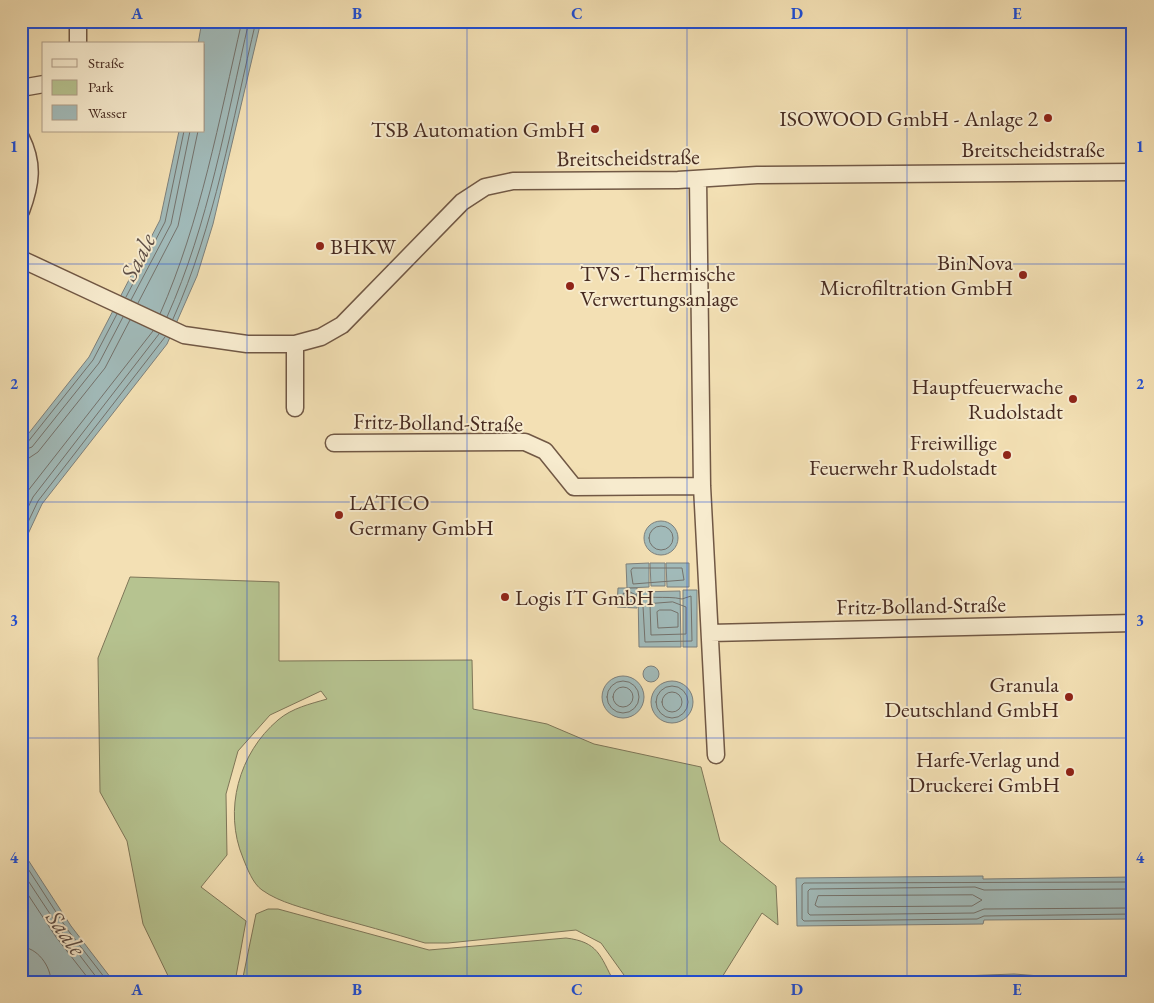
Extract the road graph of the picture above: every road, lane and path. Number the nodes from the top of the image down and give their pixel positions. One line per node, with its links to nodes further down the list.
1 (78, 21): 2 (street)
2 (78, 42)
3 (42, 84): 4 (street)
4 (21, 88)
5 (21, 138): 8 (street)
6 (1133, 172): 7 (street, Breitscheidstraße)
7 (698, 179): 10 (street, Breitscheidstraße); 13 (street)
8 (21, 211)
9 (21, 259): 10 (street, Breitscheidstraße)
10 (295, 344): 11 (street)
11 (295, 408)
12 (334, 443): 13 (street, Fritz-Bolland-Straße)
13 (702, 486): 15 (street)
14 (1133, 623): 15 (street, Fritz-Bolland-Straße)
15 (710, 633): 16 (street)
16 (716, 756)

